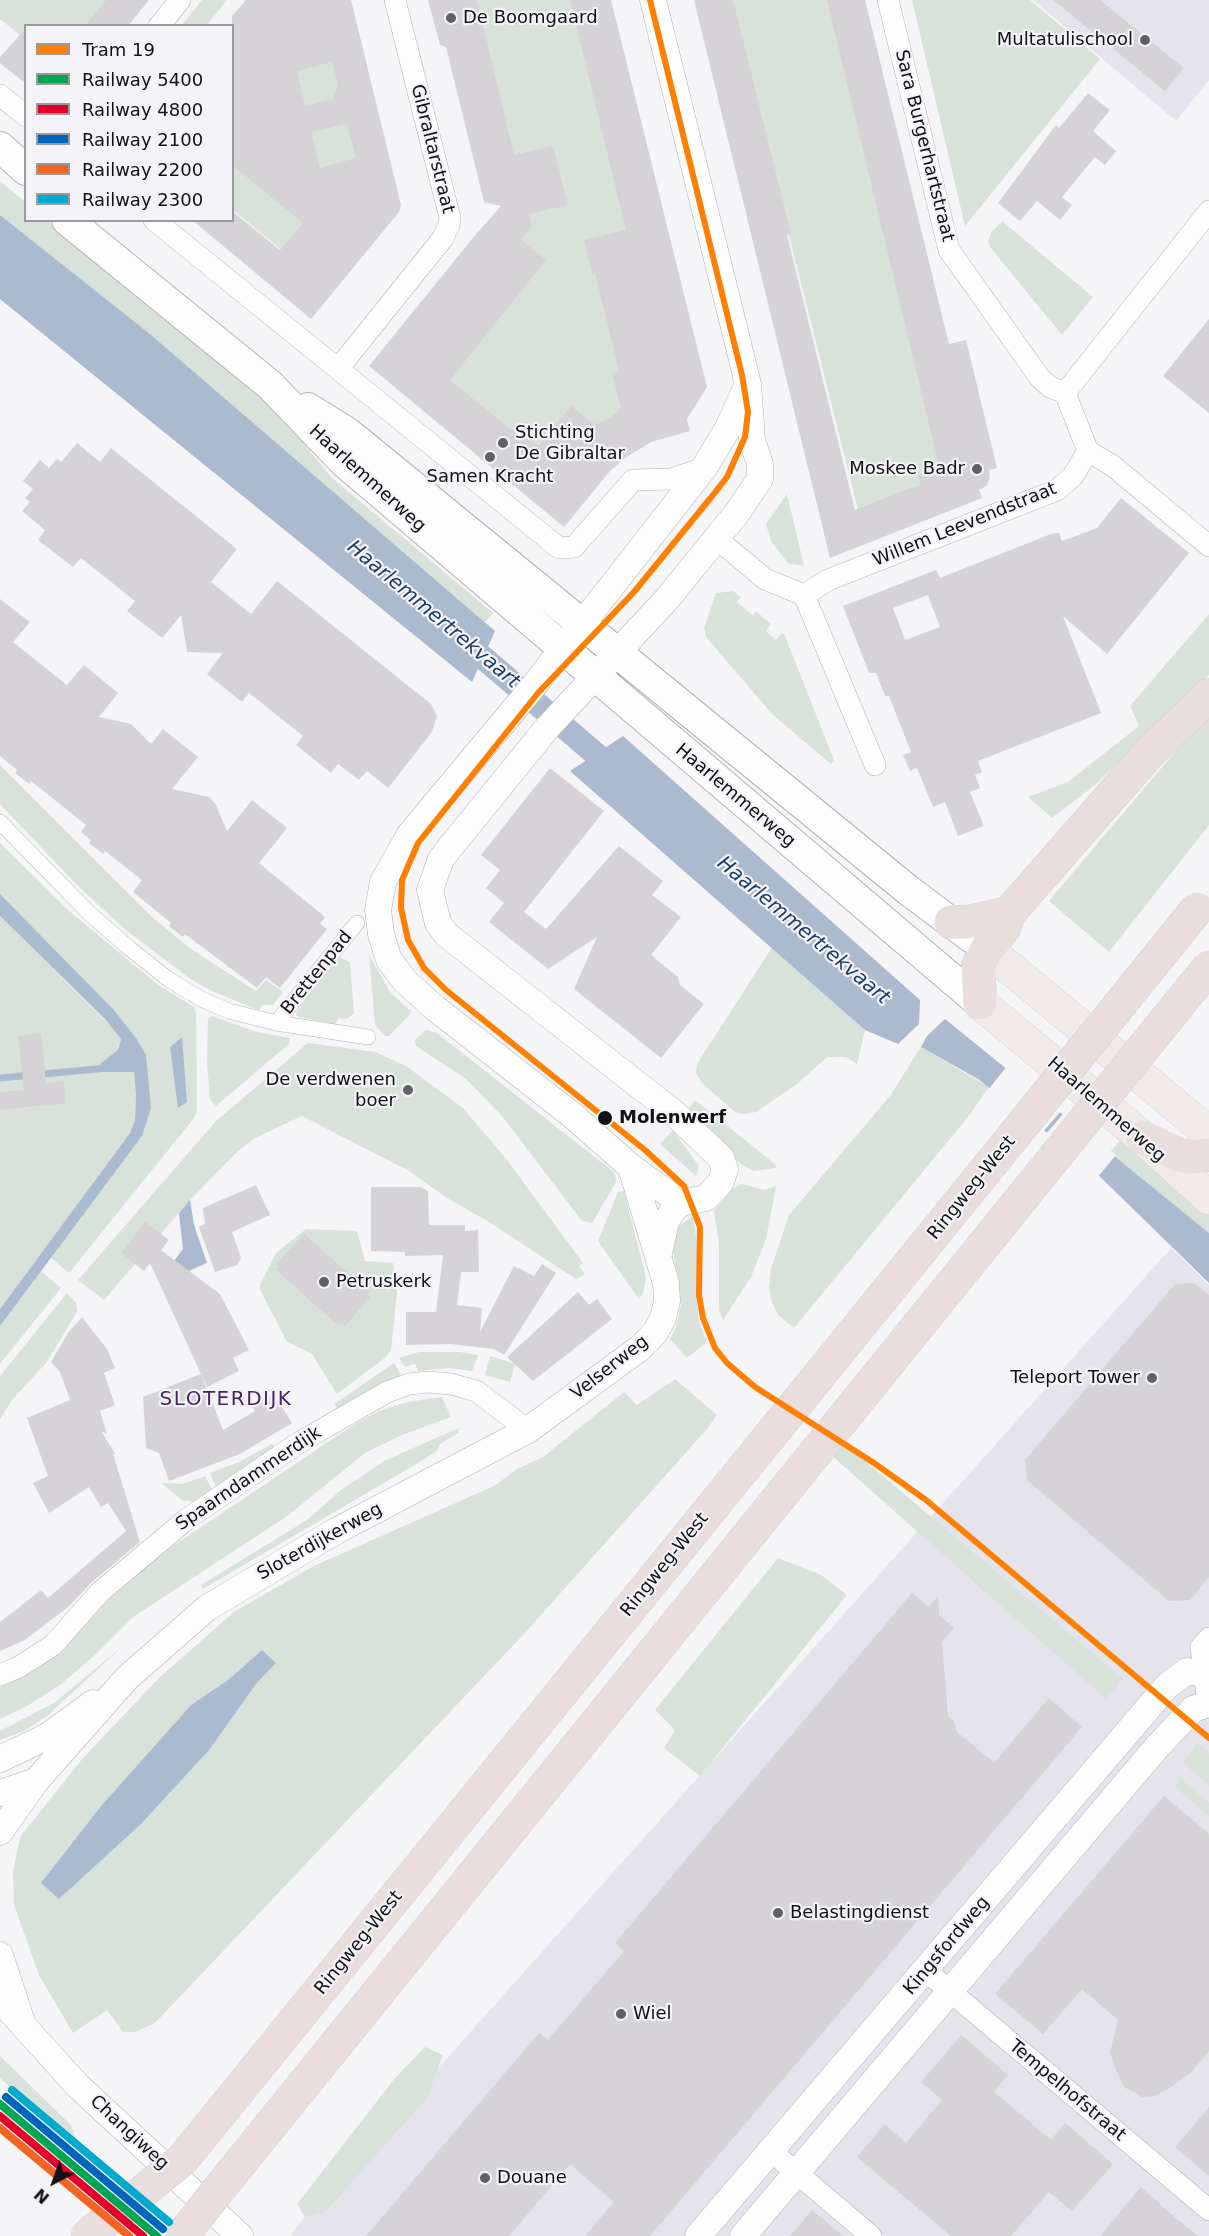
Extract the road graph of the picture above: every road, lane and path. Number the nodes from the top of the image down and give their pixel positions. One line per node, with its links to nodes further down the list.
1 (180, 0): 5 (street)
2 (395, 0): 15 (street, Gibraltarstraat)
3 (653, 0): 16 (street)
4 (888, 0): 18 (street, Sara Burgerhartstraat)
5 (161, 24)
6 (0, 94): 7 (street)
7 (24, 114)
8 (0, 147): 9 (main road)
9 (24, 168)
10 (0, 172): 11 (main road)
11 (24, 190)
12 (1209, 211): 18 (street)
13 (156, 222): 15 (street)
14 (77, 226): 17 (main road, Haarlemmerweg)
15 (338, 369): 20 (street)
16 (748, 384): 20 (street); 21 (street)
17 (270, 385): 24 (main road, Haarlemmerweg); 25 (main road, Haarlemmerweg)
18 (1065, 393): 19 (street)
19 (1088, 451): 22 (street); 23 (street, Willem Leevendstraat)
20 (704, 468): 24 (street)
21 (717, 538): 23 (street); 26 (street)
22 (1209, 546)
23 (804, 595): 29 (street)
24 (584, 623): 25 (street); 26 (main road, Haarlemmerweg)
25 (562, 650): 27 (main road, Haarlemmerweg); 43 (street)
26 (618, 650): 27 (street); 33 (main road, Haarlemmerweg)
27 (593, 676): 37 (main road, Haarlemmerweg); 45 (street)
28 (1209, 695): 32 (highway)
29 (875, 765)
30 (0, 822): 38 (street, Brettenpad)
31 (1203, 901): 64 (highway, Ringweg-West, bridge)
32 (1009, 913): 33 (highway); 35 (highway)
33 (951, 922): 35 (main road, Haarlemmerweg)
34 (357, 923): 38 (street, Brettenpad)
35 (987, 949): 37 (highway); 40 (main road, Haarlemmerweg)
36 (1209, 967): 66 (highway, bridge)
37 (980, 1003): 41 (main road, Haarlemmerweg)
38 (276, 1023): 39 (street, Brettenpad)
39 (368, 1037)
40 (1209, 1133)
41 (1143, 1138): 42 (highway); 44 (main road, Haarlemmerweg)
42 (1209, 1155)
43 (631, 1167): 45 (street); 46 (street)
44 (1209, 1198)
45 (681, 1203): 46 (street)
46 (659, 1254): 47 (street, Velserweg)
47 (528, 1430): 50 (street, Spaarndammerdijk); 51 (street, Sloterdijkerweg)
48 (1209, 1638): 49 (street, Kingsfordweg)
49 (1206, 1673): 52 (street, Kingsfordweg); 58 (street, Kingsfordweg)
50 (0, 1675)
51 (127, 1678): 53 (street, Sloterdijkerweg); 54 (street, Sloterdijkerweg)
52 (1209, 1704): 60 (street, Kingsfordweg)
53 (0, 1759)
54 (36, 1781): 55 (street); 56 (street)
55 (0, 1793)
56 (0, 1832)
57 (0, 1954): 62 (street, Changiweg)
58 (926, 1971): 60 (street, Tempelhofstraat); 63 (street, Kingsfordweg)
59 (0, 1989): 62 (street)
60 (949, 1992): 65 (street, Kingsfordweg); 67 (street, Tempelhofstraat)
61 (0, 2000): 62 (street, Changiweg)
62 (23, 2025): 72 (street, Changiweg)
63 (772, 2152): 65 (street); 73 (street, Kingsfordweg)
64 (182, 2160): 68 (highway, bridge); 69 (highway, Ringweg-West, bridge)
65 (796, 2173): 74 (street, Kingsfordweg); 75 (street)
66 (219, 2189): 70 (highway, bridge); 71 (highway, bridge)
67 (1209, 2210)
68 (87, 2236)
69 (122, 2236)
70 (182, 2236)
71 (190, 2236)
72 (240, 2236)
73 (698, 2236)
74 (743, 2236)
75 (871, 2236)

